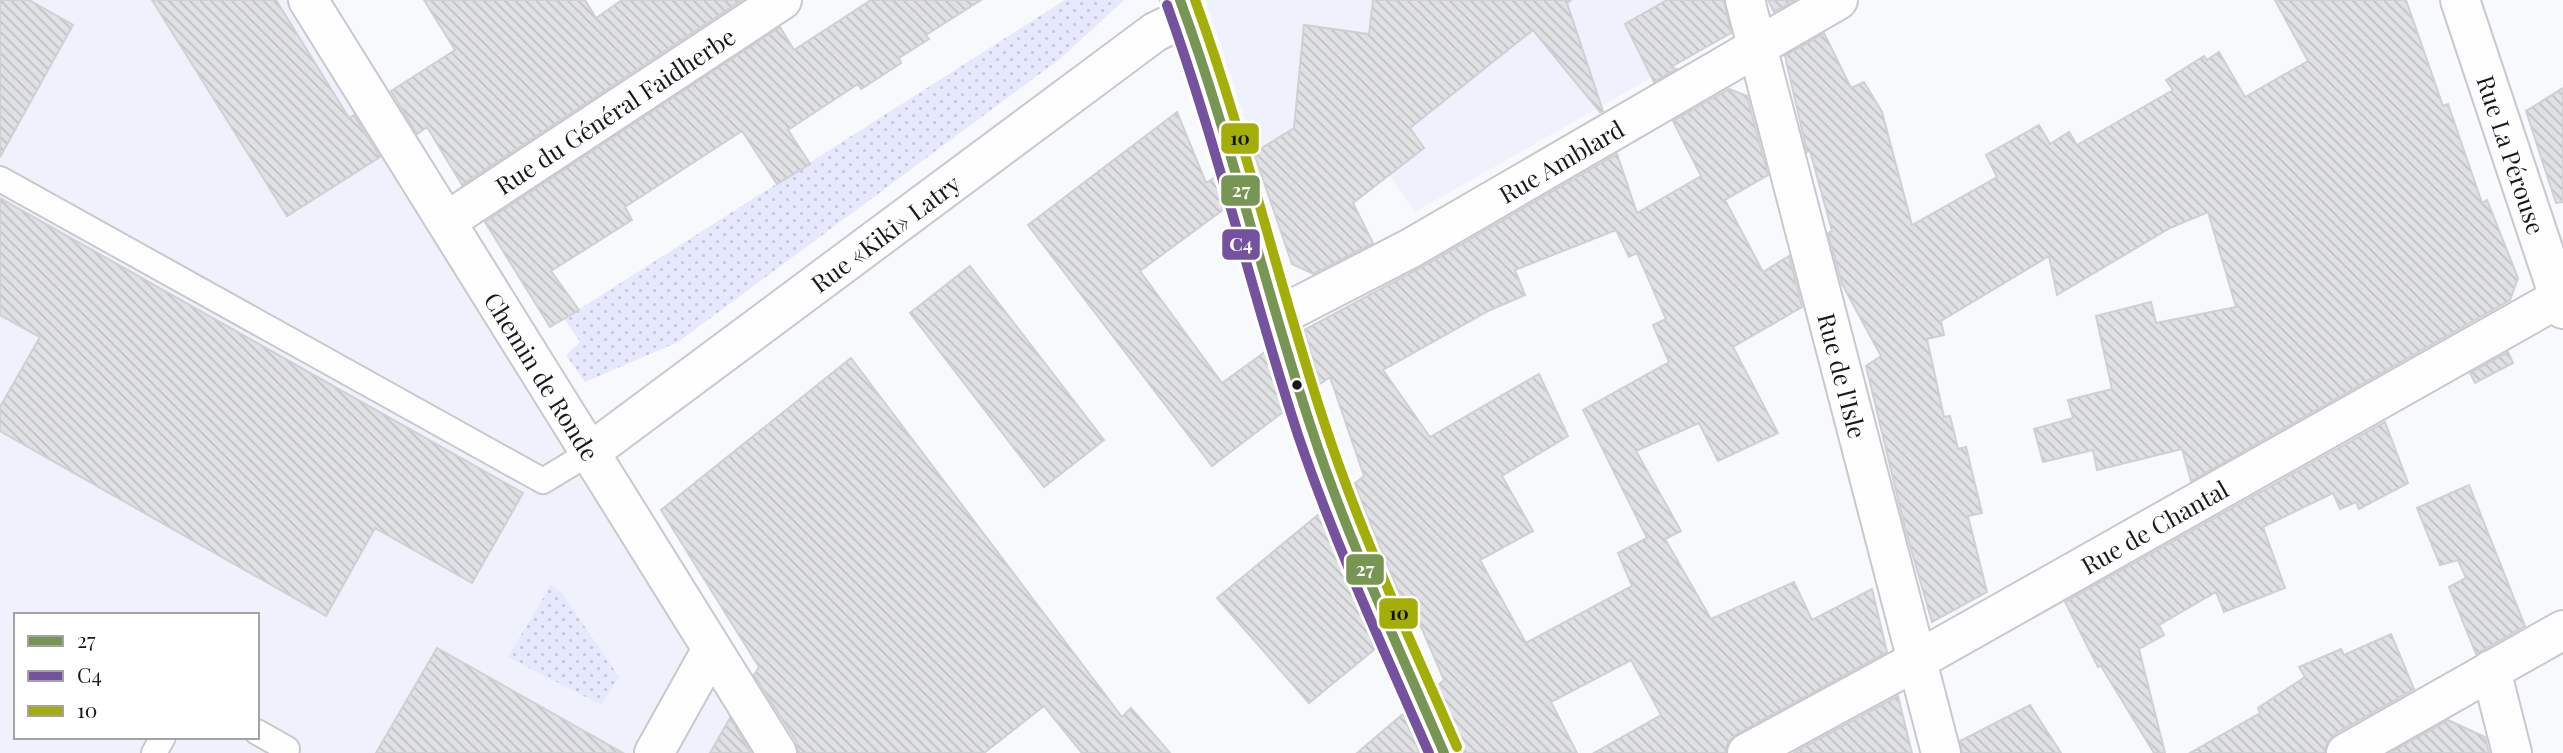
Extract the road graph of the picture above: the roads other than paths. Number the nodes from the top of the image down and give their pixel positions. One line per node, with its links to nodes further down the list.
1 (308, 0): 9 (street, Chemin de Ronde)
2 (782, 0): 9 (street, Rue du Général Faidherbe)
3 (1745, 0): 7 (street, Rue de l'Isle)
4 (1838, 0): 7 (street, Rue Amblard)
5 (2460, 0): 10 (street, Rue La Pérouse)
6 (1186, 18): 11 (main road); 12 (street, Rue «Kiki» Latry)
7 (1757, 49): 11 (street, Rue Amblard); 15 (street, Rue de l'Isle)
8 (0, 179): 12 (lane)
9 (447, 221): 12 (street, Chemin de Ronde)
10 (2561, 304): 15 (street, Rue de Chantal)
11 (1279, 316): 21 (main road)
12 (589, 453): 14 (street, Chemin de Ronde)
13 (2563, 630): 16 (street)
14 (712, 649): 19 (street); 20 (street, Chemin de Ronde)
15 (1916, 661): 22 (street, Rue de Chantal); 23 (street, Rue de l'Isle)
16 (2491, 670): 24 (street); 25 (street)
17 (259, 733): 18 (lane)
18 (285, 753)
19 (654, 753)
20 (777, 753)
21 (1444, 753)
22 (1747, 753)
23 (1941, 753)
24 (2346, 753)
25 (2512, 753)

